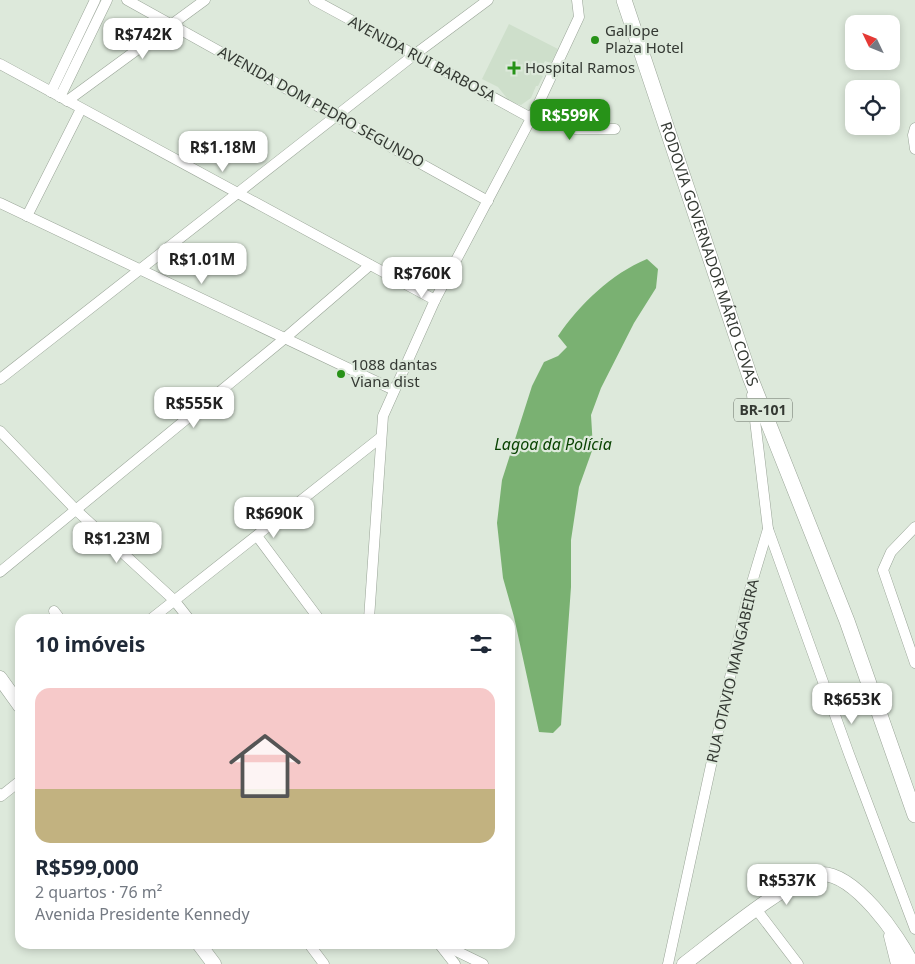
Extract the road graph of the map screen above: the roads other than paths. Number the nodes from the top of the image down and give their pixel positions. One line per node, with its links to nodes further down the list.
1 (95, 0): 12 (street)
2 (107, 0): 12 (street)
3 (127, 0): 9 (street, AVENIDA DOM PEDRO SEGUNDO)
4 (205, 0): 9 (street)
5 (314, 0): 10 (street, AVENIDA RUI BARBOSA)
6 (488, 0): 10 (street)
7 (577, 0): 14 (street)
8 (624, 0): 27 (highway, RODOVIA GOVERNADOR MÁRIO COVAS / BR-101)
9 (172, 23): 12 (street); 15 (street, AVENIDA DOM PEDRO SEGUNDO)
10 (414, 55): 14 (street, AVENIDA RUI BARBOSA); 15 (street)
11 (0, 66): 12 (street)
12 (59, 96): 13 (street)
13 (81, 109): 19 (street); 22 (street)
14 (534, 113): 17 (street, AVENIDA RUI BARBOSA); 20 (street)
15 (334, 117): 19 (street); 20 (street, AVENIDA DOM PEDRO SEGUNDO)
16 (915, 128): 18 (street)
17 (614, 129)
18 (915, 149)
19 (237, 195): 23 (street); 24 (street)
20 (488, 201): 25 (street)
21 (0, 202): 22 (street)
22 (28, 216): 24 (street)
23 (370, 265): 25 (street); 26 (street)
24 (140, 268): 26 (street); 28 (street)
25 (435, 300): 29 (street)
26 (284, 339): 29 (street); 32 (street)
27 (750, 377): 34 (street, RUA OTAVIO MANGABEIRA); 47 (highway, RODOVIA GOVERNADOR MÁRIO COVAS / BR-101)
28 (0, 379)
29 (394, 390): 31 (street)
30 (0, 431): 32 (street)
31 (380, 438): 35 (street); 41 (street)
32 (76, 510): 36 (street); 37 (street)
33 (915, 527): 42 (street)
34 (768, 528): 49 (street); 59 (street, RUA OTAVIO MANGABEIRA)
35 (258, 536): 37 (street); 40 (street)
36 (0, 572)
37 (174, 600): 38 (street); 39 (street)
38 (156, 614)
39 (185, 614)
40 (316, 614)
41 (369, 614)
42 (915, 663)
43 (0, 678): 44 (main road)
44 (15, 699)
45 (15, 785): 46 (street)
46 (1, 795)
47 (915, 815)
48 (756, 909): 50 (main road); 60 (main road); 61 (street)
49 (915, 929)
50 (890, 930): 62 (main road); 63 (main road)
51 (206, 949): 55 (main road)
52 (313, 949): 56 (street)
53 (444, 949): 57 (street)
54 (452, 949): 58 (street)
55 (214, 964)
56 (324, 964)
57 (455, 964)
58 (483, 964)
59 (668, 964)
60 (684, 964)
61 (798, 964)
62 (898, 964)
63 (912, 964)

